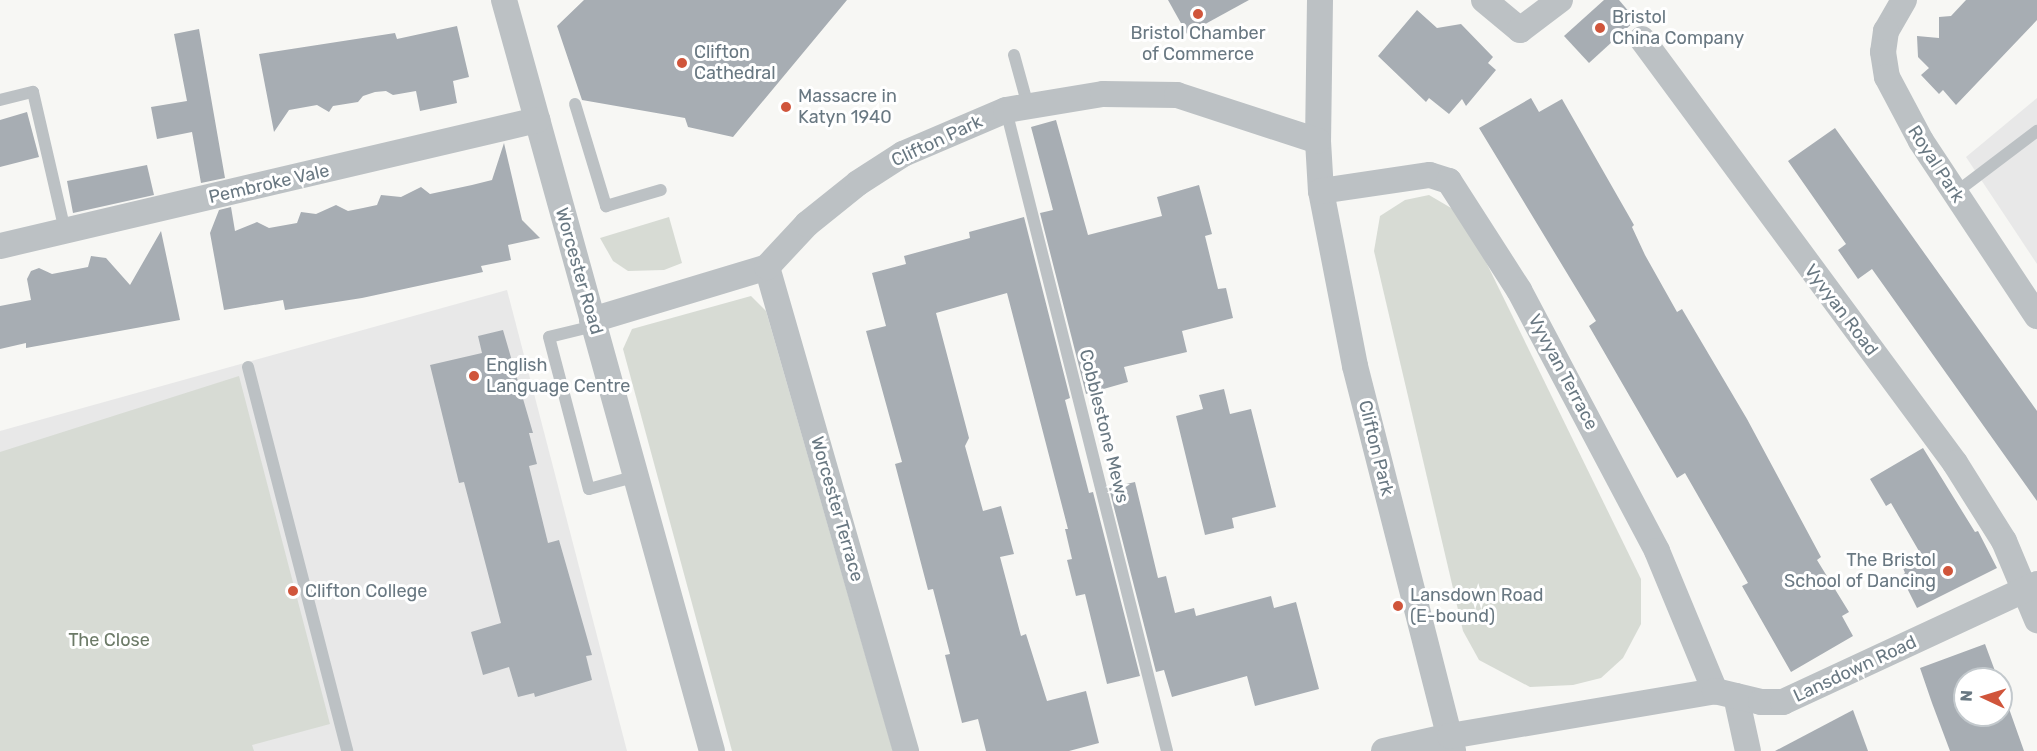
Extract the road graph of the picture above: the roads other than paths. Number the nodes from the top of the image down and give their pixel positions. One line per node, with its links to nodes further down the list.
1 (504, 0): 11 (street, Worcester Road)
2 (1320, 0): 13 (street, Clifton Park)
3 (1484, 0): 4 (street)
4 (1560, 0)
5 (1904, 0): 16 (street, Royal Park)
6 (1642, 39): 24 (street, Vyvyan Road)
7 (1014, 55): 10 (lane, Cobblestone Mews)
8 (0, 100): 17 (lane)
9 (575, 104): 14 (lane)
10 (1017, 108): 13 (street, Clifton Park); 19 (street, Clifton Park); 31 (lane, Cobblestone Mews)
11 (537, 120): 17 (street, Pembroke Vale); 21 (street, Worcester Road)
12 (2037, 131): 16 (lane)
13 (1318, 141): 15 (street, Clifton Park)
14 (661, 190)
15 (1321, 191): 26 (street, Vyvyan Terrace); 27 (street, Clifton Park)
16 (1955, 193): 20 (street, Royal Park)
17 (65, 231): 18 (street, Pembroke Vale)
18 (0, 246)
19 (767, 267): 21 (street); 30 (street, Worcester Terrace)
20 (2037, 316)
21 (593, 323): 23 (street, Worcester Road); 23 (lane)
22 (248, 367): 28 (lane)
23 (637, 476): 29 (street, Worcester Road)
24 (2032, 586): 25 (street, Vyvyan Road); 26 (street, Lansdown Road)
25 (2037, 620)
26 (1725, 693): 27 (street, Lansdown Road); 33 (street, Vyvyan Terrace)
27 (1452, 743): 32 (street, Lansdown Road)
28 (347, 751)
29 (712, 751)
30 (906, 751)
31 (1167, 751)
32 (1384, 751)
33 (1748, 751)

